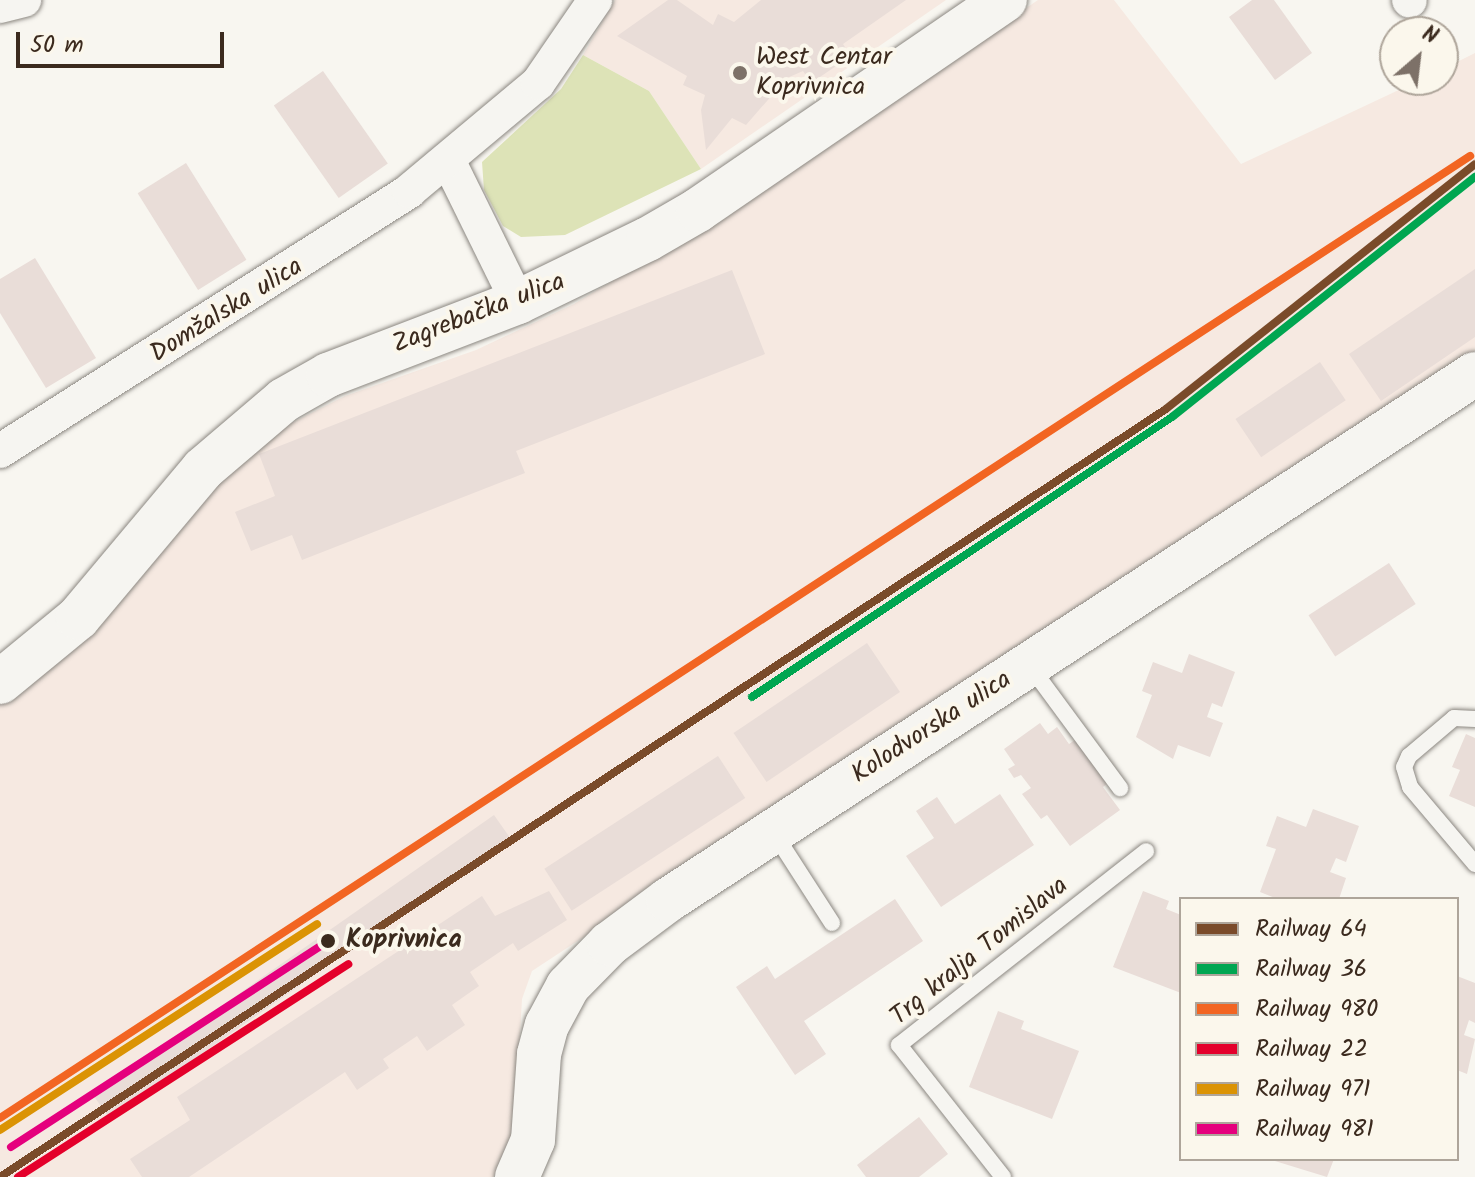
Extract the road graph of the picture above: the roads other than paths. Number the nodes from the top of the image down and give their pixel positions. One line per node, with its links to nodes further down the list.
1 (24, 0): 4 (street)
2 (595, 0): 5 (street, Domžalska ulica)
3 (1005, 0): 6 (main road, Zagrebačka ulica)
4 (0, 6)
5 (448, 160): 6 (street); 8 (street, Domžalska ulica)
6 (518, 302): 10 (main road, Zagrebačka ulica)
7 (1475, 374): 9 (main road, Kolodvorska ulica)
8 (0, 451)
9 (1029, 665): 12 (lane); 13 (main road, Kolodvorska ulica)
10 (0, 682)
11 (1475, 719): 15 (lane)
12 (1120, 788)
13 (773, 831): 16 (lane); 17 (main road, Kolodvorska ulica)
14 (1146, 851): 18 (lane, Trg kralja Tomislava)
15 (1475, 864)
16 (832, 923)
17 (517, 1177)
18 (1003, 1177)

